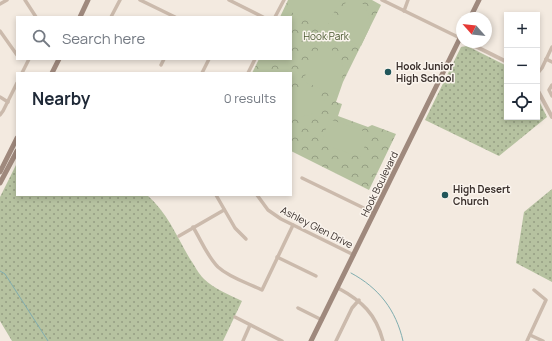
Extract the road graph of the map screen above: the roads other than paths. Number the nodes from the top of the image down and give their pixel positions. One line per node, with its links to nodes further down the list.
1 (7, 0): 12 (street)
2 (25, 0): 16 (street)
3 (88, 0): 17 (main road)
4 (120, 0): 18 (street)
5 (140, 0): 19 (street)
6 (229, 0): 13 (street)
7 (242, 0): 13 (street)
8 (284, 0): 21 (street)
9 (383, 0): 14 (street)
10 (408, 0): 14 (street)
11 (479, 0): 15 (main road)
12 (0, 4)
13 (240, 5): 20 (street)
14 (404, 11): 23 (street)
15 (473, 12)
16 (35, 16)
17 (80, 16)
18 (112, 16)
19 (172, 16)
20 (261, 16)
21 (276, 16)
22 (0, 31): 27 (street)
23 (456, 35)
24 (456, 47): 58 (main road, Hook Boulevard)
25 (552, 47): 28 (street)
26 (479, 48): 34 (street)
27 (16, 54)
28 (546, 59): 35 (street); 37 (street)
29 (27, 60): 38 (street)
30 (58, 60): 39 (main road)
31 (164, 60): 36 (street)
32 (208, 60): 40 (street)
33 (254, 60): 41 (street)
34 (504, 60)
35 (552, 62)
36 (161, 65)
37 (540, 69)
38 (22, 72)
39 (52, 72)
40 (202, 72)
41 (248, 72)
42 (552, 84): 45 (street)
43 (16, 85): 47 (street)
44 (540, 95): 49 (street)
45 (552, 96)
46 (0, 97): 47 (street)
47 (8, 102): 48 (street)
48 (0, 115)
49 (552, 117)
50 (16, 140): 52 (main road)
51 (16, 153): 54 (main road)
52 (0, 172)
53 (302, 178): 58 (street)
54 (0, 183)
55 (217, 196): 57 (street)
56 (258, 196): 59 (street, Ashley Glen Drive)
57 (224, 210): 60 (street); 62 (street)
58 (374, 213): 63 (main road, Hook Boulevard)
59 (293, 225): 63 (street, Ashley Glen Drive); 64 (street)
60 (193, 227): 61 (street); 64 (street)
61 (179, 236)
62 (246, 239)
63 (354, 255): 66 (main road, Hook Boulevard)
64 (277, 257): 65 (street)
65 (316, 276)
66 (338, 288): 68 (street); 71 (main road, Hook Boulevard)
67 (534, 290): 73 (street)
68 (359, 300): 77 (street); 78 (street)
69 (298, 308): 71 (street)
70 (235, 317): 72 (street)
71 (322, 320): 76 (main road, Hook Boulevard)
72 (250, 325): 74 (street); 75 (street)
73 (530, 335): 79 (street); 80 (street)
74 (242, 341)
75 (282, 341)
76 (311, 341)
77 (336, 341)
78 (383, 341)
79 (527, 341)
80 (543, 341)

